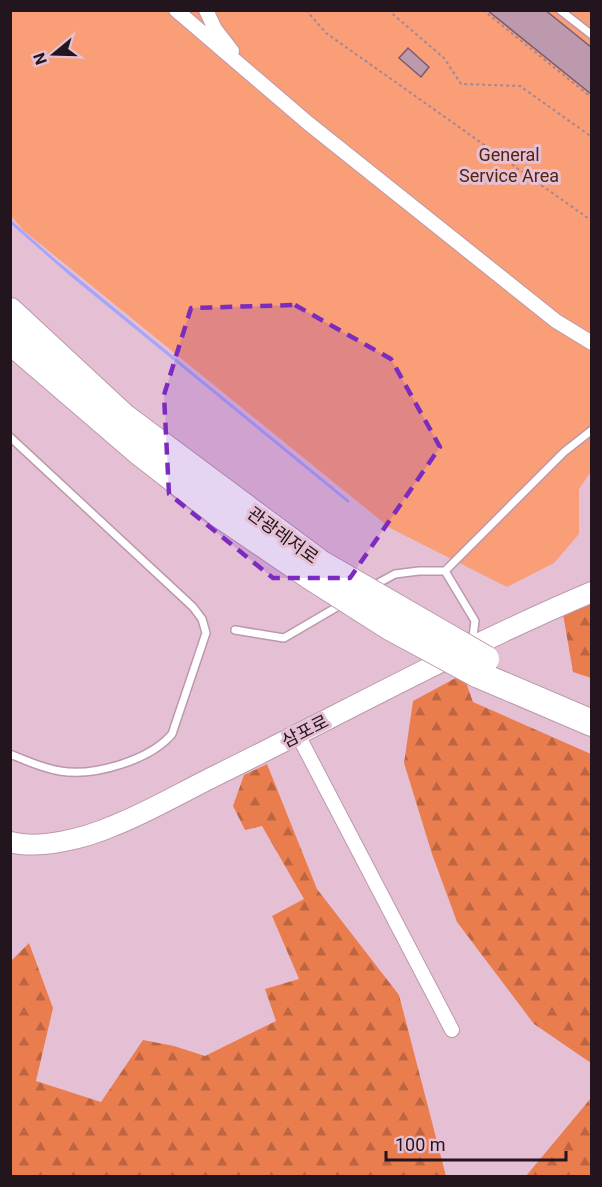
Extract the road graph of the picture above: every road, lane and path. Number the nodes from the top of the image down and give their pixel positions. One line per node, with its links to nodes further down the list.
1 (176, 10): 8 (street)
2 (206, 10): 8 (street)
3 (306, 10): 11 (path)
4 (388, 10): 10 (path)
5 (483, 10): 9 (path)
6 (560, 10): 7 (lane)
7 (591, 35)
8 (250, 74): 14 (street)
9 (591, 98)
10 (591, 136)
11 (591, 222)
12 (10, 311): 17 (highway, 관광레저로)
13 (10, 341): 17 (highway, 관광레저로)
14 (591, 343)
15 (591, 430): 18 (lane)
16 (10, 437): 25 (lane)
17 (315, 569): 21 (highway, 관광레저로, bridge)
18 (445, 572): 20 (lane); 21 (lane)
19 (591, 592): 21 (street, 삼포로)
20 (235, 630)
21 (478, 659): 22 (highway, 관광레저로); 23 (highway, 관광레저로); 24 (street, 삼포로)
22 (591, 708)
23 (591, 723)
24 (298, 735): 26 (street, 삼포로); 27 (street)
25 (10, 754)
26 (10, 842)
27 (452, 1030)

